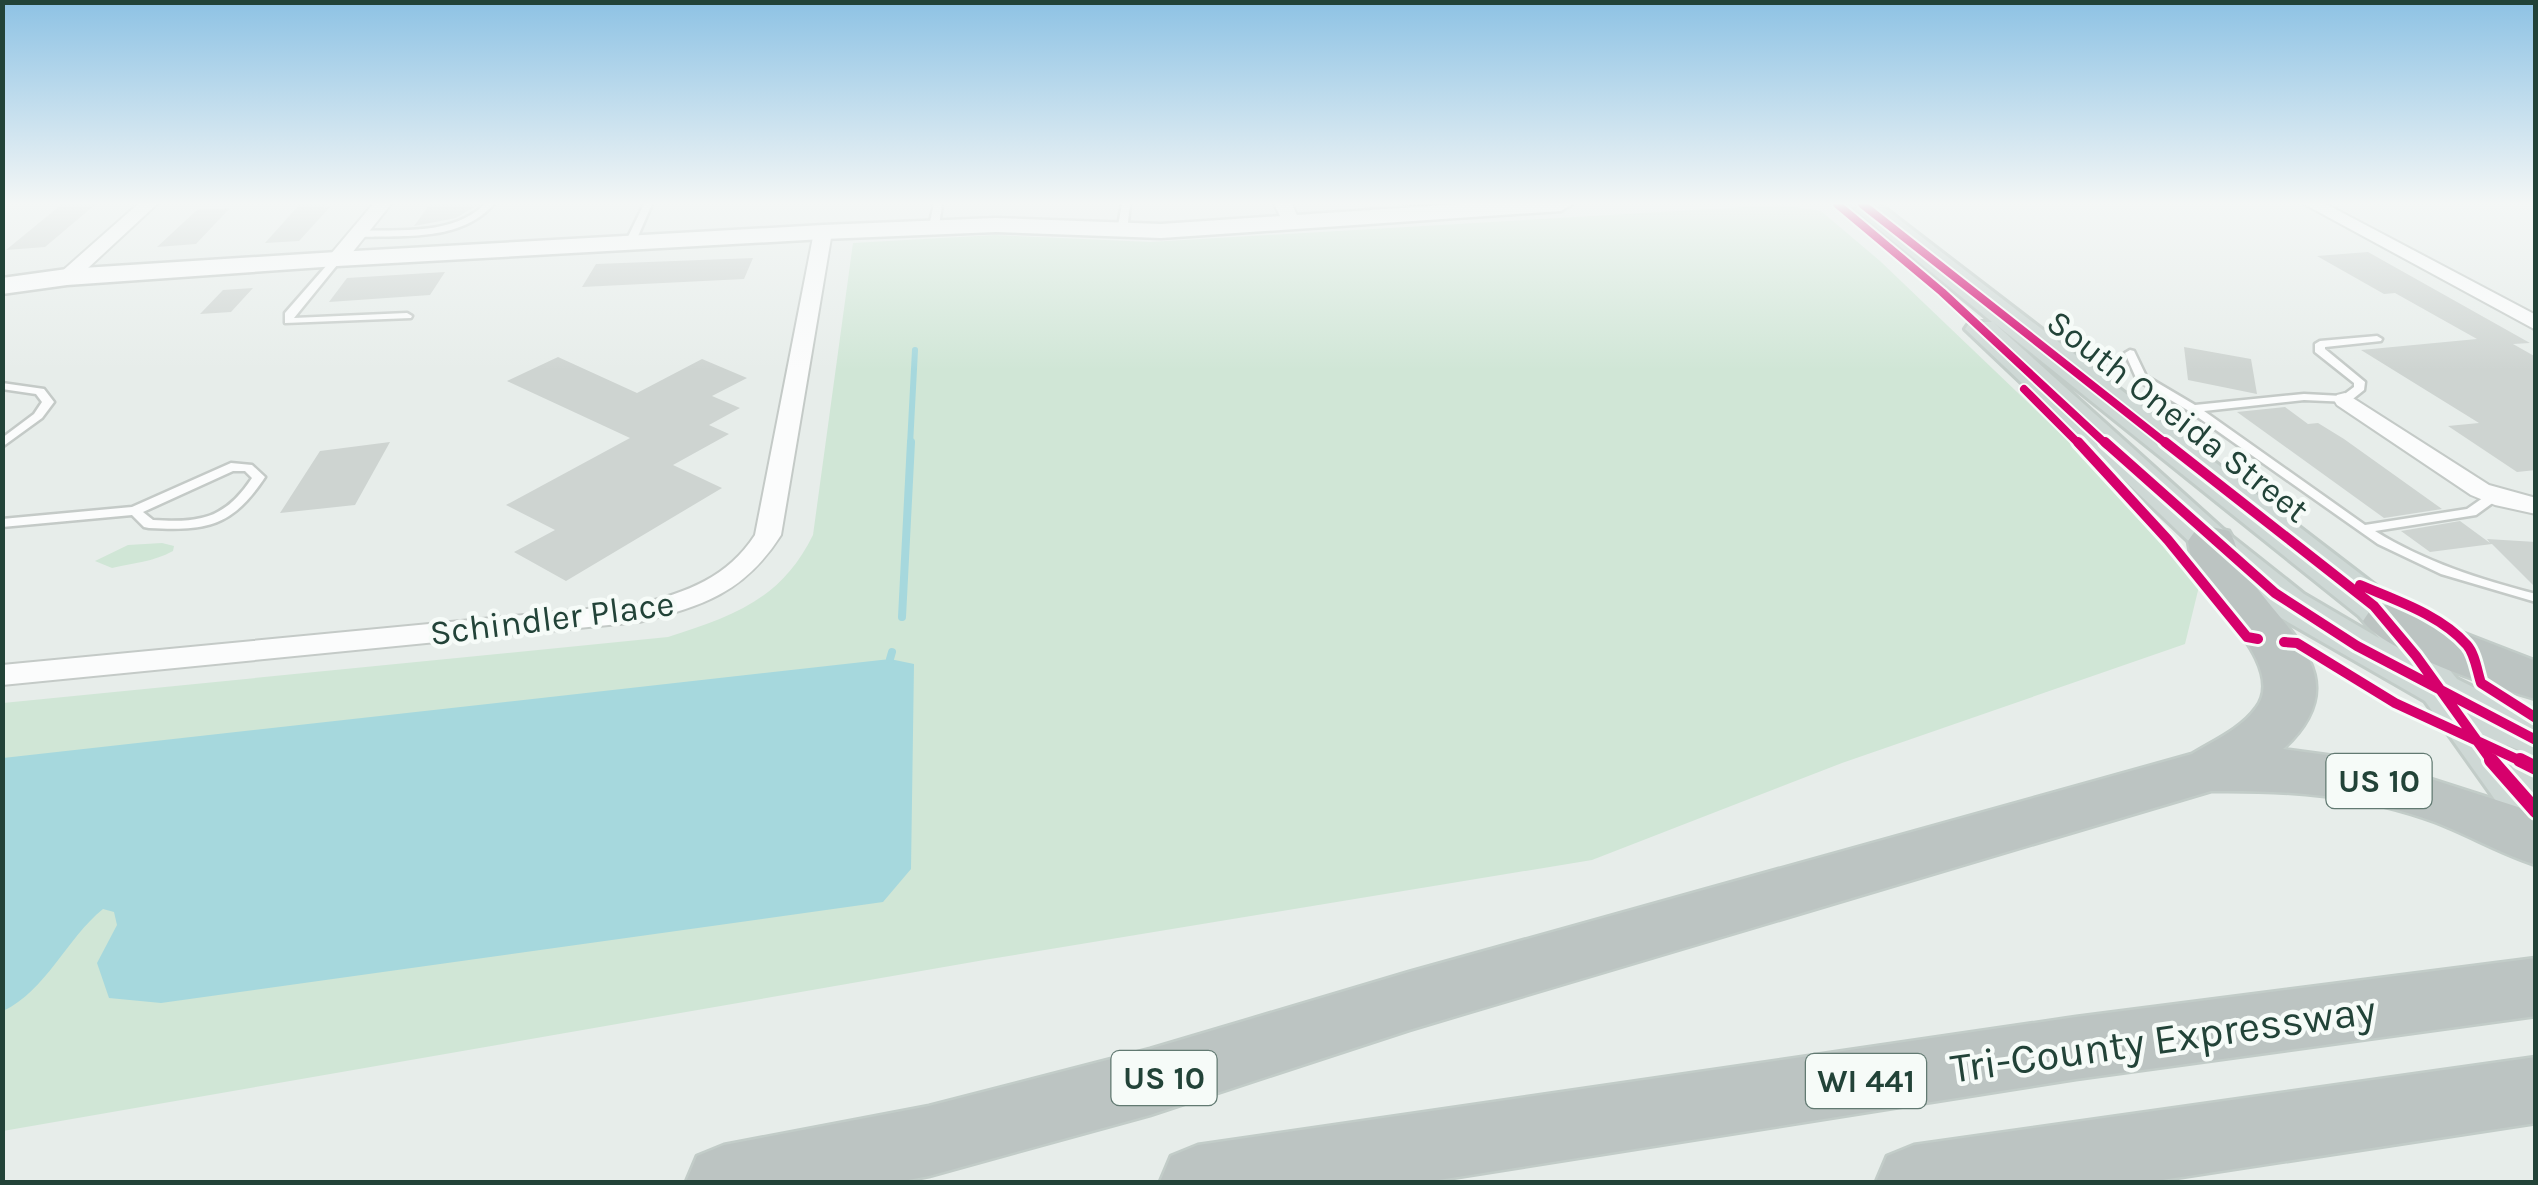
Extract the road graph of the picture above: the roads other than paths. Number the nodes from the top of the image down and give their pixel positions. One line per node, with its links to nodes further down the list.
1 (87, 259): 8 (street)
2 (349, 259): 7 (street)
3 (818, 259): 26 (street, Schindler Place)
4 (1903, 259): 23 (main road, South Oneida Street)
5 (1933, 259): 25 (main road, South Oneida Street)
6 (2417, 259): 11 (street)
7 (337, 260): 8 (street); 10 (lane)
8 (67, 278): 9 (street)
9 (2, 286)
10 (407, 316)
11 (2533, 321)
12 (2377, 338): 15 (lane)
13 (2130, 353): 16 (lane)
14 (2, 386): 17 (lane)
15 (2345, 400): 16 (lane); 18 (street)
16 (2194, 409): 22 (lane)
17 (2, 444)
18 (2494, 496): 19 (street); 22 (lane)
19 (2536, 506)
20 (135, 511): 20 (lane); 21 (lane)
21 (2, 523)
22 (2363, 528): 24 (lane)
23 (2212, 541): 28 (main road, South Oneida Street); 30 (highway)
24 (2536, 598)
25 (2389, 621): 27 (highway); 28 (main road, South Oneida Street)
26 (2, 674)
27 (2536, 681)
28 (2442, 690): 29 (main road, South Oneida Street); 31 (main road, South Oneida Street)
29 (2536, 740)
30 (2211, 770): 32 (highway, US 10); 35 (highway, US 10)
31 (2536, 811)
32 (2536, 842)
33 (2536, 988): 36 (highway, Tri-County Expressway / WI 441)
34 (2536, 1090): 37 (highway)
35 (724, 1182)
36 (1198, 1182)
37 (1914, 1182)

